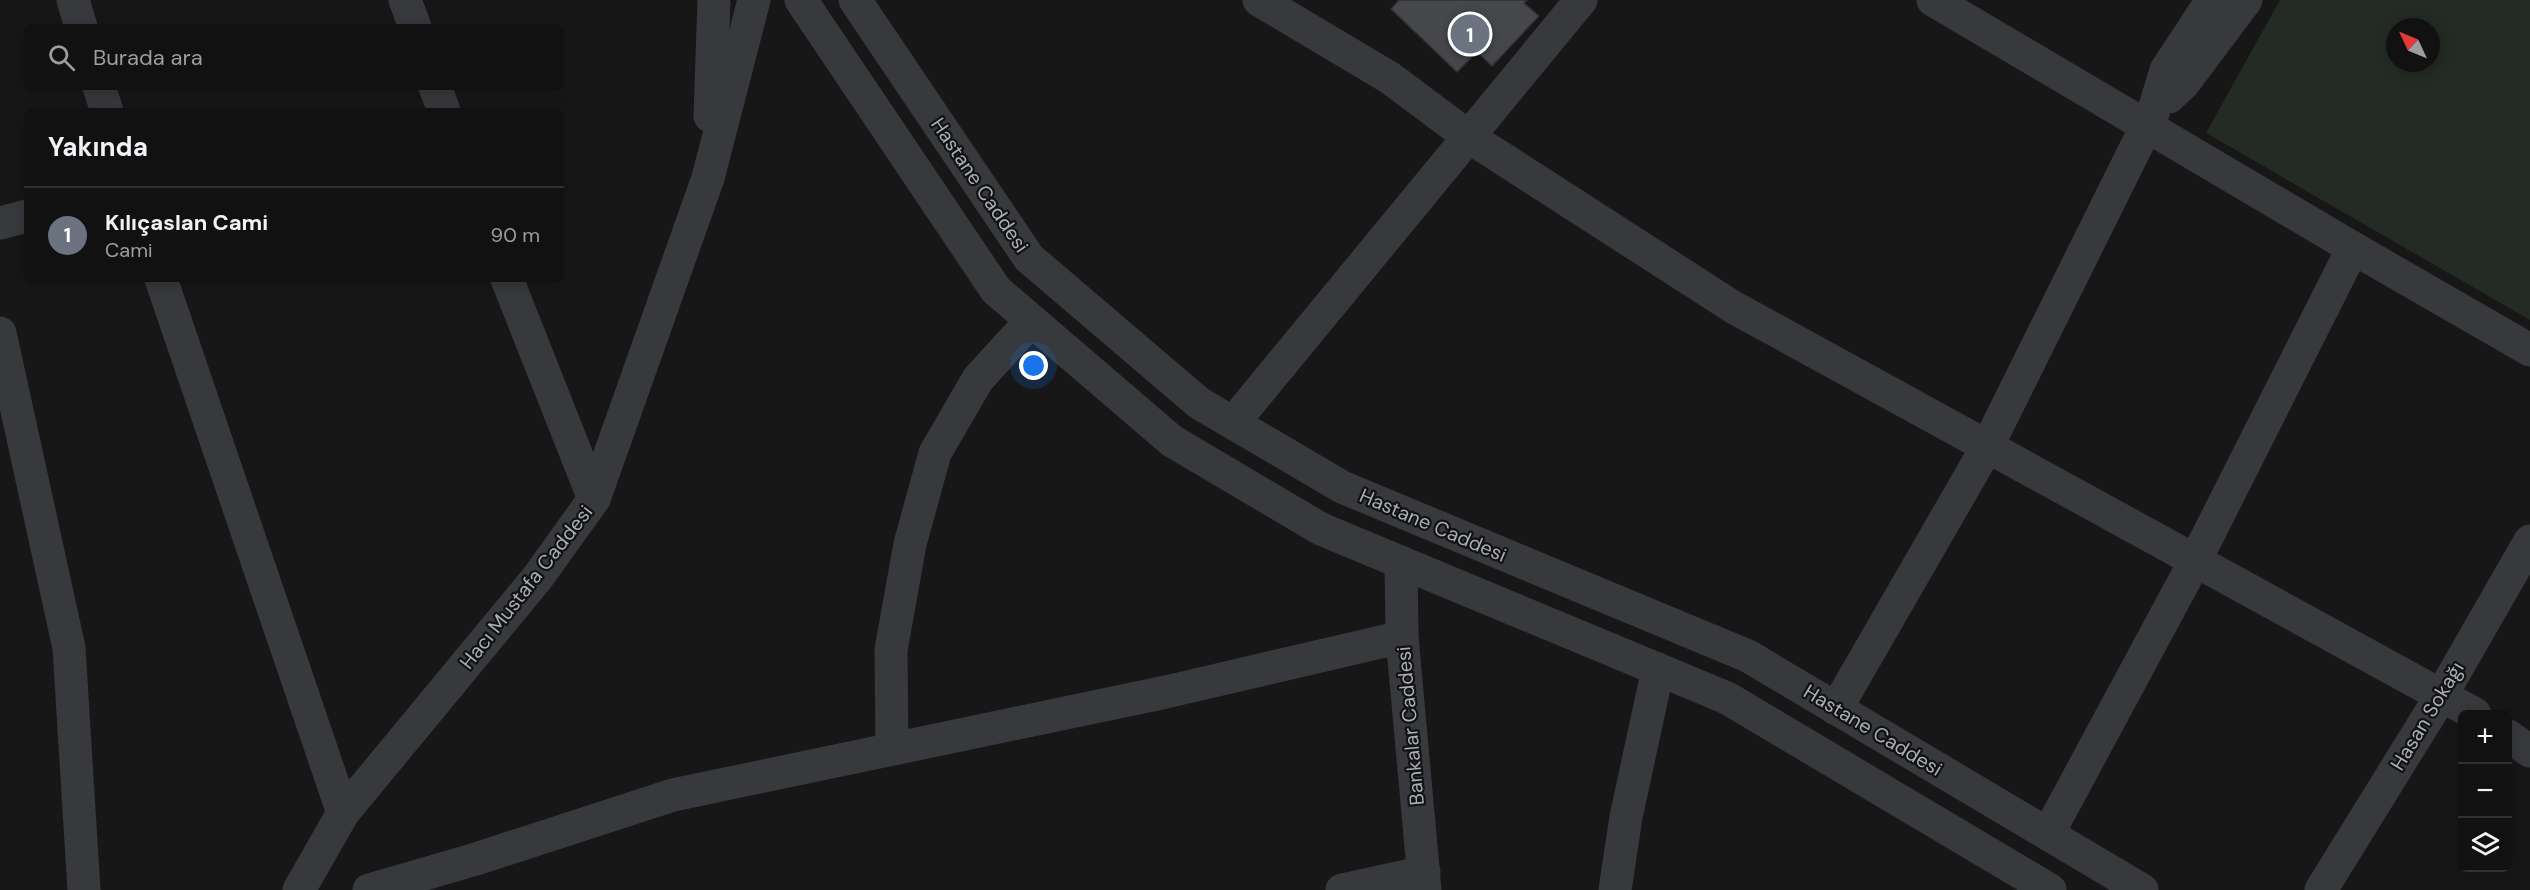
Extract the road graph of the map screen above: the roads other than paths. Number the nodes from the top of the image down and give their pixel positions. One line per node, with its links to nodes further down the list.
1 (72, 0): 12 (street)
2 (405, 0): 13 (street)
3 (714, 0): 20 (street)
4 (754, 0): 20 (street)
5 (801, 0): 26 (street)
6 (855, 0): 29 (street, Hastane Caddesi)
7 (1259, 0): 19 (street)
8 (1581, 0): 19 (street)
9 (1933, 0): 18 (street)
10 (2212, 0): 18 (street)
11 (2246, 0): 18 (street)
12 (80, 24)
13 (414, 24)
14 (100, 90): 16 (street)
15 (436, 90): 17 (street)
16 (106, 108)
17 (443, 108)
18 (2150, 119): 23 (street); 30 (street)
19 (1468, 137): 29 (street); 30 (street)
20 (708, 178): 31 (street, Hacı Mustafa Caddesi)
21 (24, 217): 22 (street)
22 (0, 223)
23 (2352, 248): 28 (street); 33 (street)
24 (162, 282): 43 (street)
25 (508, 282): 31 (street)
26 (1031, 321): 34 (street); 41 (street)
27 (0, 333): 46 (street)
28 (2530, 350)
29 (1233, 423): 38 (street, Hastane Caddesi)
30 (1987, 447): 33 (street); 38 (street)
31 (594, 499): 43 (street, Hacı Mustafa Caddesi)
32 (2530, 541): 37 (street, Hasan Sokağı)
33 (2195, 561): 37 (street); 44 (street)
34 (1401, 562): 35 (street, Bankalar Caddesi); 36 (street)
35 (1402, 637): 41 (street); 45 (street, Bankalar Caddesi)
36 (1658, 669): 50 (street); 51 (street)
37 (2441, 696): 39 (street); 53 (street, Hasan Sokağı)
38 (1836, 709): 44 (street, Hastane Caddesi)
39 (2467, 710)
40 (2512, 739): 42 (street)
41 (892, 749): 48 (street)
42 (2530, 751)
43 (343, 813): 47 (street, Hacı Mustafa Caddesi)
44 (2048, 834): 52 (street, Hastane Caddesi)
45 (1425, 881): 49 (street)
46 (84, 890)
47 (299, 890)
48 (369, 890)
49 (1342, 890)
50 (1615, 890)
51 (2050, 890)
52 (2142, 890)
53 (2321, 890)

